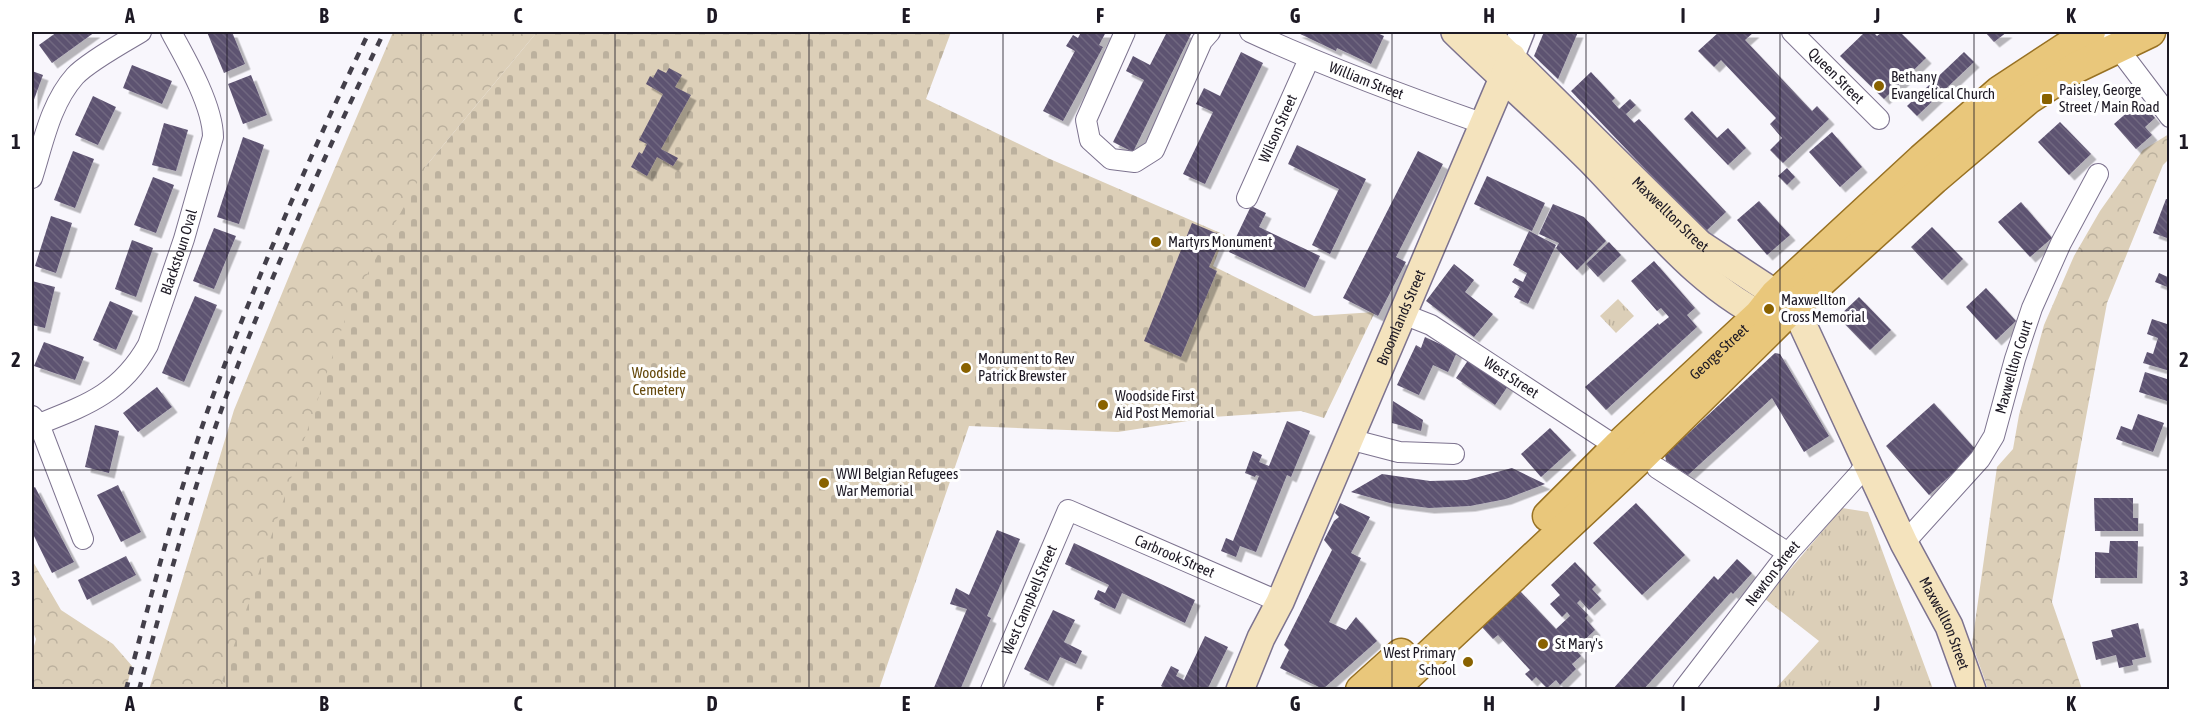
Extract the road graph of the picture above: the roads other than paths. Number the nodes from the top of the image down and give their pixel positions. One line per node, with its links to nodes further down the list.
1 (141, 32): 19 (street)
2 (171, 32): 23 (street, Blackstoun Oval)
3 (1125, 32): 4 (street)
4 (1210, 32)
5 (1250, 32): 13 (street, William Street)
6 (1455, 32): 14 (main road)
7 (1485, 32): 14 (main road)
8 (1522, 32): 14 (street, Broomlands Street)
9 (1792, 32): 16 (street, Queen Street)
10 (2090, 32): 21 (main road, George Street)
11 (2150, 32): 12 (main road, George Street)
12 (2114, 39): 15 (street); 21 (main road, George Street)
13 (1310, 59): 17 (street, William Street); 20 (street, Wilson Street)
14 (1508, 68): 17 (main road, Broomlands Street); 21 (main road, Maxwellton Street)
15 (2169, 117)
16 (1879, 119)
17 (1484, 124): 22 (main road, Broomlands Street)
18 (2098, 174): 31 (street, Maxwellton Court)
19 (32, 178)
20 (1247, 198)
21 (1777, 310): 25 (main road, George Street); 27 (main road, Maxwellton Street); 37 (main road, George Street)
22 (1403, 314): 24 (main road, Broomlands Street); 25 (street, West Street)
23 (35, 420): 30 (street, Blackstoun Oval)
24 (1349, 440): 26 (street); 33 (main road, Broomlands Street)
25 (1617, 447): 36 (main road, George Street)
26 (1454, 454)
27 (1867, 462): 31 (main road, Maxwellton Street); 32 (street, Newton Street)
28 (1657, 468): 32 (street)
29 (1068, 510): 33 (street, Carbrook Street); 35 (street, West Campbell Street)
30 (83, 539)
31 (1904, 543): 39 (main road, Maxwellton Street)
32 (1788, 553): 38 (street, Newton Street)
33 (1280, 602): 34 (main road, Broomlands Street)
34 (1245, 688)
35 (991, 690)
36 (1361, 690)
37 (1392, 690)
38 (1683, 690)
39 (1972, 690)

